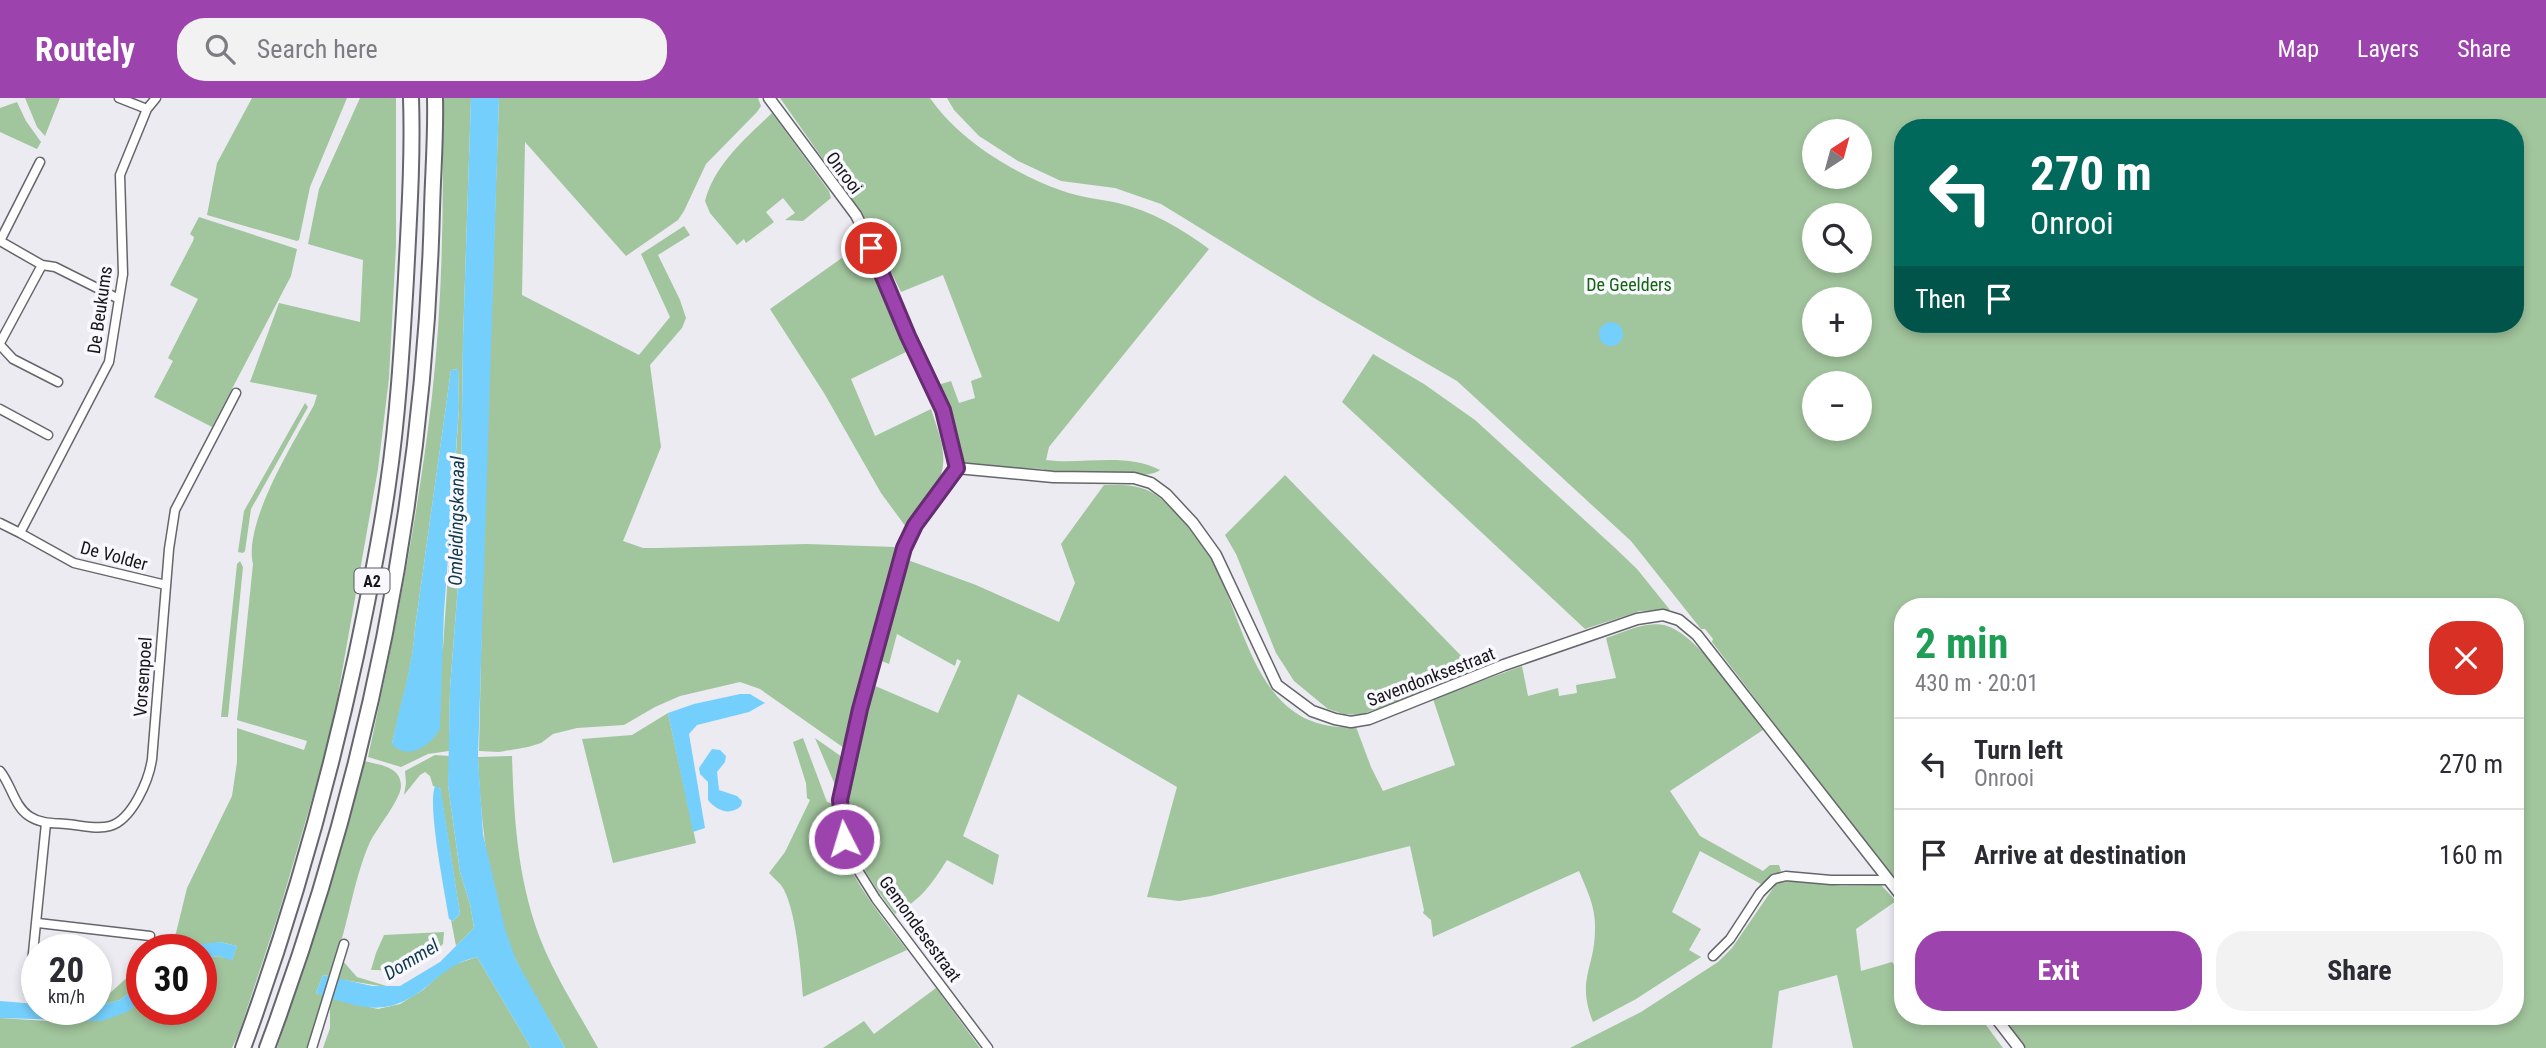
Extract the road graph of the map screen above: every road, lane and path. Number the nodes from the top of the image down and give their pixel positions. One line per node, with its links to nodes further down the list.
1 (119, 98): 6 (street)
2 (156, 98): 6 (street, De Beukums)
3 (411, 98): 30 (highway, A2)
4 (435, 98): 31 (highway, A2)
5 (769, 98): 16 (street, Onrooi)
6 (147, 109): 10 (street, De Beukums)
7 (40, 162): 8 (street)
8 (0, 241): 9 (street)
9 (42, 265): 10 (street); 11 (street)
10 (118, 299): 18 (street, De Beukums)
11 (0, 344): 12 (street)
12 (58, 382)
13 (236, 393): 19 (street, Vorsenpoel)
14 (0, 410): 15 (street)
15 (48, 435)
16 (957, 468): 22 (street, Savendonksestraat); 33 (street, Gemondesestraat)
17 (0, 523): 18 (street)
18 (20, 533): 19 (street, De Volder)
19 (166, 585): 21 (street, Vorsenpoel)
20 (0, 771): 21 (street, Vorsenpoel)
21 (46, 823): 24 (street)
22 (1889, 880): 23 (street, Savendonksestraat); 28 (street)
23 (1894, 887)
24 (38, 923): 25 (street); 26 (street)
25 (36, 934)
26 (133, 934)
27 (344, 944): 32 (street)
28 (1713, 956)
29 (2001, 1025): 34 (street)
30 (243, 1048)
31 (267, 1048)
32 (312, 1048)
33 (988, 1048)
34 (2019, 1048)

